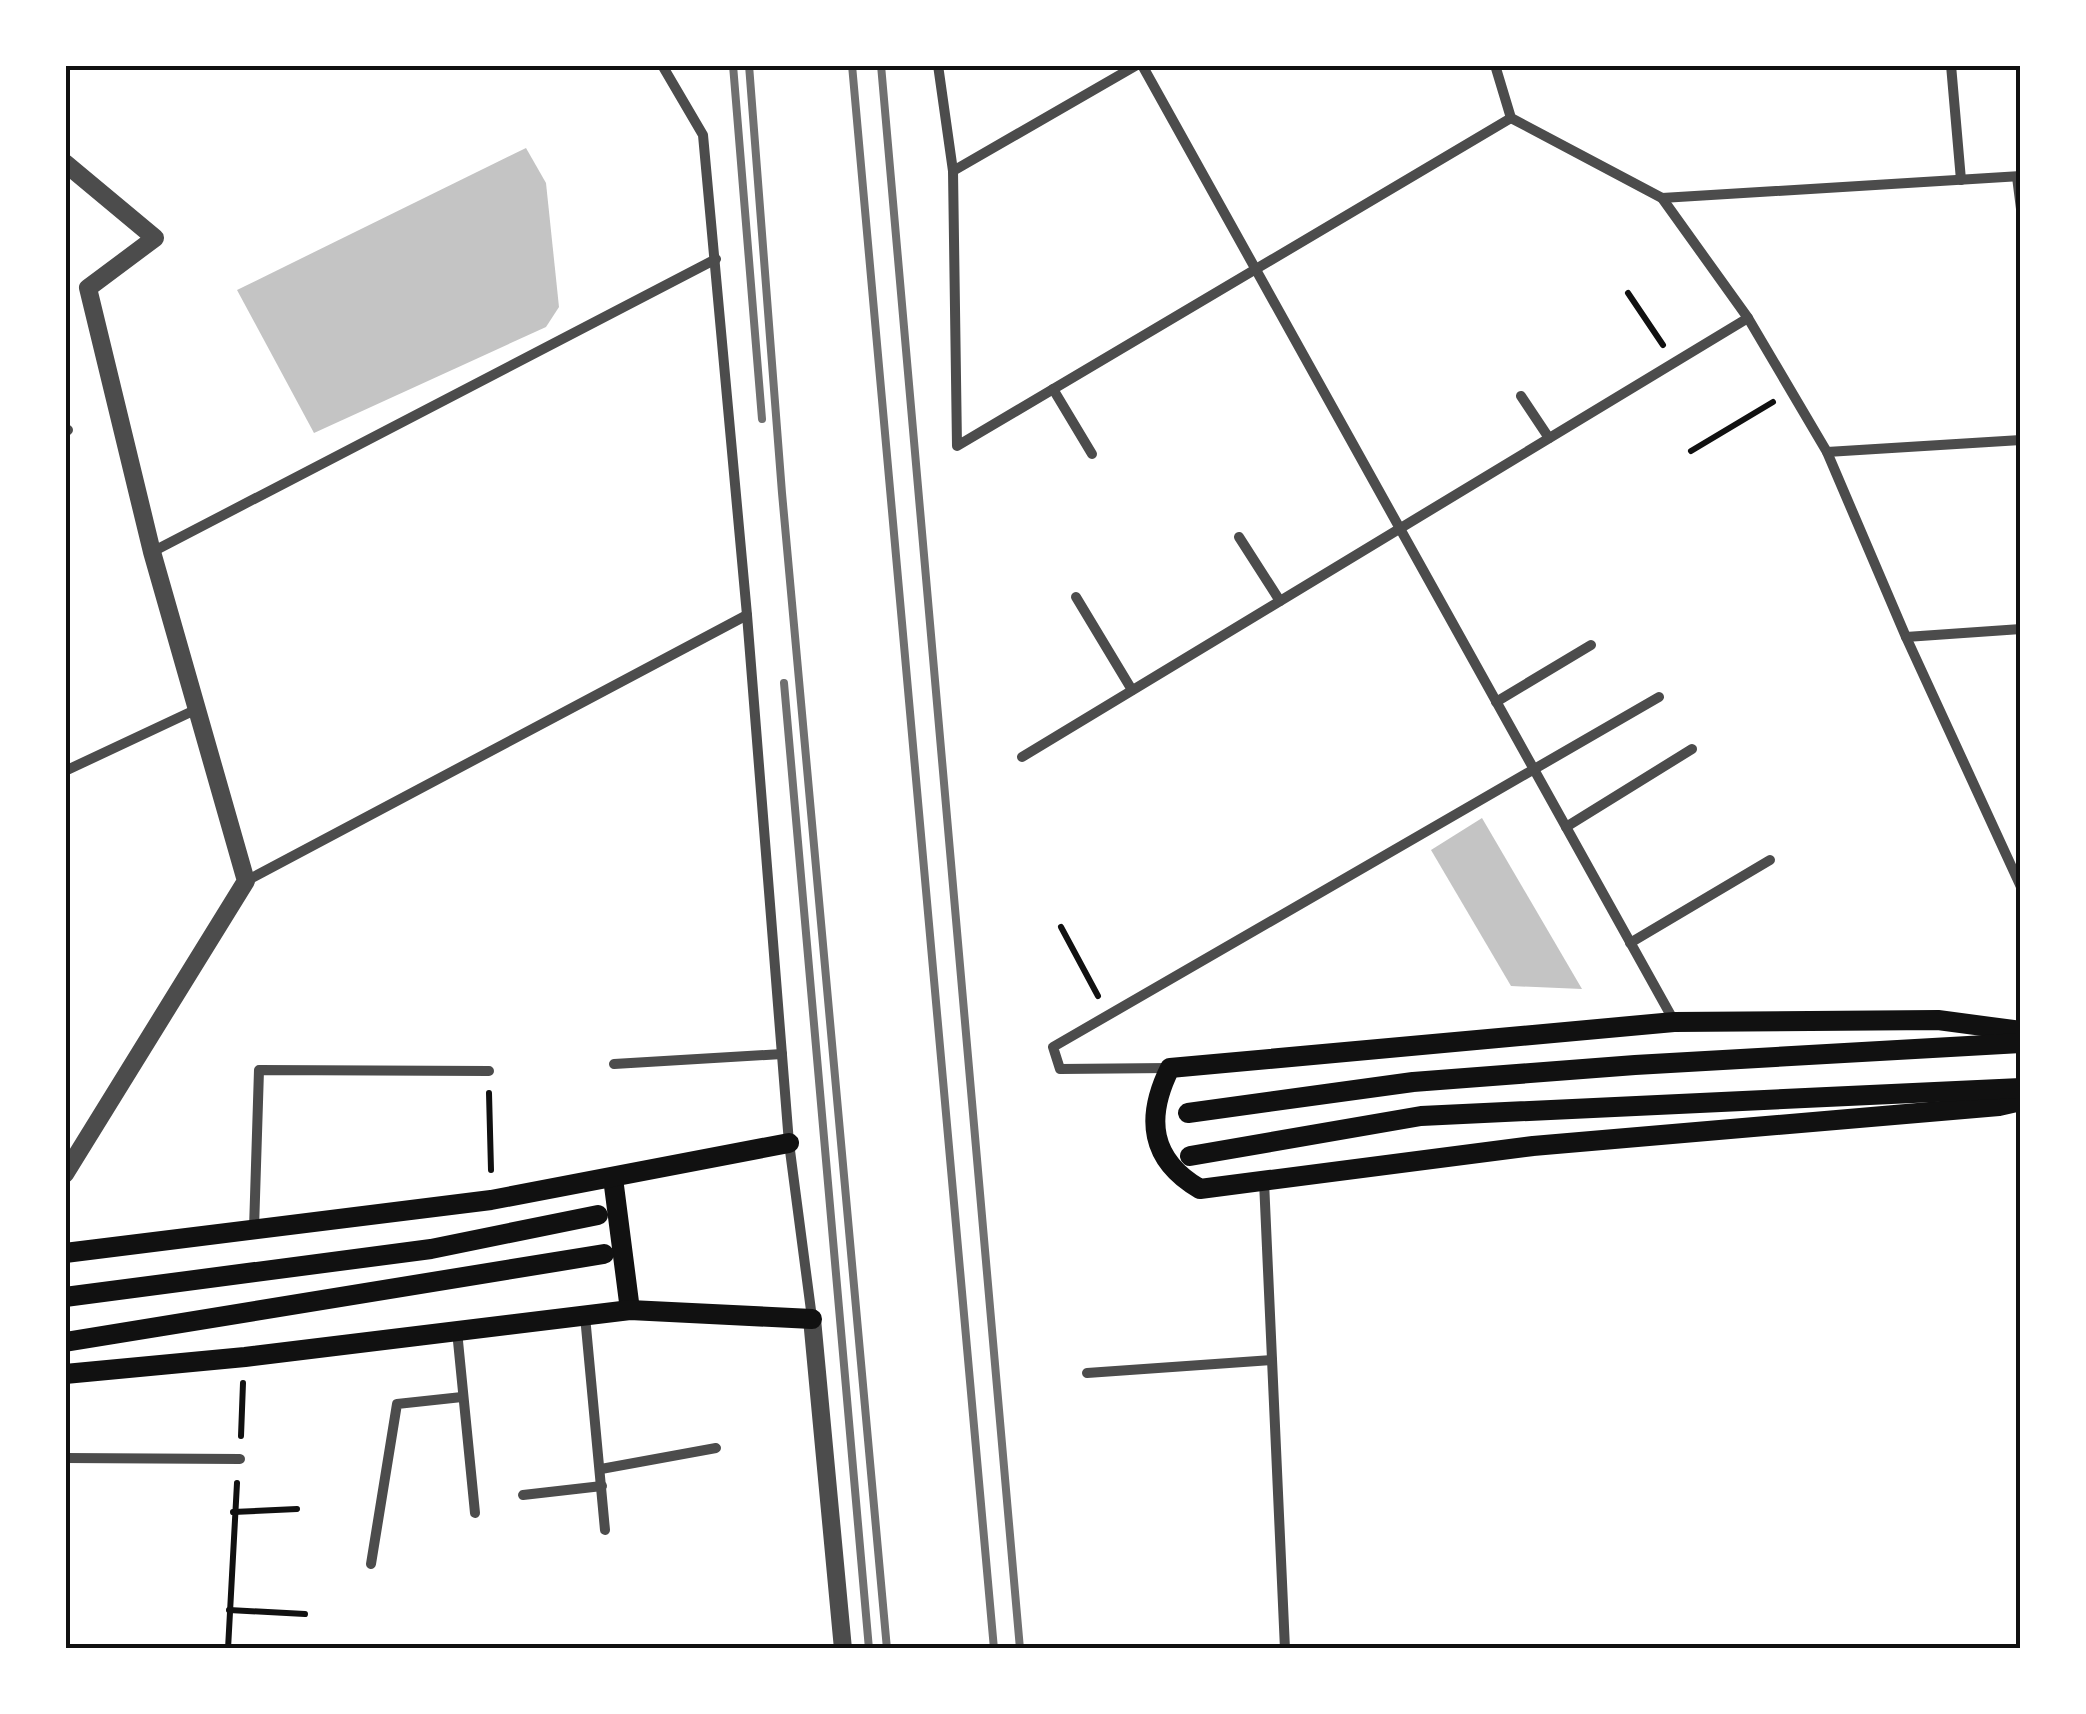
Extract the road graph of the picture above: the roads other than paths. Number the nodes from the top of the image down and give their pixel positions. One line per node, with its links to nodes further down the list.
1 (662, 65): 13 (street)
2 (938, 65): 8 (street)
3 (1140, 65): 8 (street); 14 (street)
4 (1495, 65): 6 (street)
5 (1951, 65): 10 (street)
6 (1512, 118): 11 (street); 14 (street)
7 (65, 162): 24 (street)
8 (952, 171): 16 (street)
9 (2019, 176): 10 (street); 12 (street)
10 (1961, 180): 11 (street)
11 (1662, 198): 15 (street)
12 (2021, 209)
13 (716, 260): 24 (street); 27 (street)
14 (1256, 269): 16 (street); 22 (street)
15 (1748, 318): 18 (street); 20 (street)
16 (1053, 389): 21 (street)
17 (1521, 396): 18 (street)
18 (1549, 438): 22 (street)
19 (2021, 440): 20 (street)
20 (1827, 452): 29 (street)
21 (1092, 454)
22 (1400, 528): 26 (street); 33 (street)
23 (1239, 537): 26 (street)
24 (152, 552): 34 (street)
25 (1076, 598): 31 (street)
26 (1280, 601): 31 (street)
27 (747, 615): 41 (street); 47 (street)
28 (2021, 629): 29 (street)
29 (1906, 637): 42 (street)
30 (1591, 645): 33 (street)
31 (1132, 690): 36 (street)
32 (1658, 697): 37 (street)
33 (1496, 702): 37 (street)
34 (195, 710): 38 (street); 41 (street)
35 (1692, 748): 39 (street)
36 (1022, 756)
37 (1533, 768): 39 (street); 49 (street)
38 (65, 771)
39 (1566, 826): 43 (street)
40 (1770, 860): 43 (street)
41 (246, 881): 56 (street)
42 (2021, 886)
43 (1630, 943): 44 (street)
44 (1674, 1022): 45 (main road); 49 (main road)
45 (2021, 1031)
46 (2021, 1044): 53 (main road)
47 (782, 1054): 48 (street); 54 (street)
48 (614, 1064)
49 (1170, 1068): 58 (main road)
50 (489, 1072): 60 (street)
51 (2021, 1088): 55 (main road)
52 (2021, 1100): 58 (main road)
53 (1188, 1113)
54 (789, 1143): 57 (main road); 66 (street)
55 (1190, 1156)
56 (65, 1174)
57 (613, 1178): 60 (main road); 64 (main road)
58 (1264, 1180): 69 (street)
59 (598, 1215): 63 (main road)
60 (254, 1229): 61 (main road)
61 (65, 1253)
62 (604, 1254): 68 (main road)
63 (65, 1297)
64 (630, 1310): 65 (main road); 66 (main road)
65 (584, 1316): 67 (main road); 76 (street)
66 (812, 1320): 82 (street)
67 (457, 1330): 71 (main road); 72 (street)
68 (65, 1342)
69 (1272, 1360): 70 (street); 83 (street)
70 (1088, 1373)
71 (65, 1374)
72 (462, 1397): 79 (street); 81 (street)
73 (716, 1448): 76 (street)
74 (65, 1458): 75 (street)
75 (240, 1459)
76 (601, 1469): 77 (street)
77 (602, 1486): 78 (street); 80 (street)
78 (523, 1496)
79 (475, 1513)
80 (606, 1530)
81 (371, 1564)
82 (843, 1649)
83 (1284, 1649)

